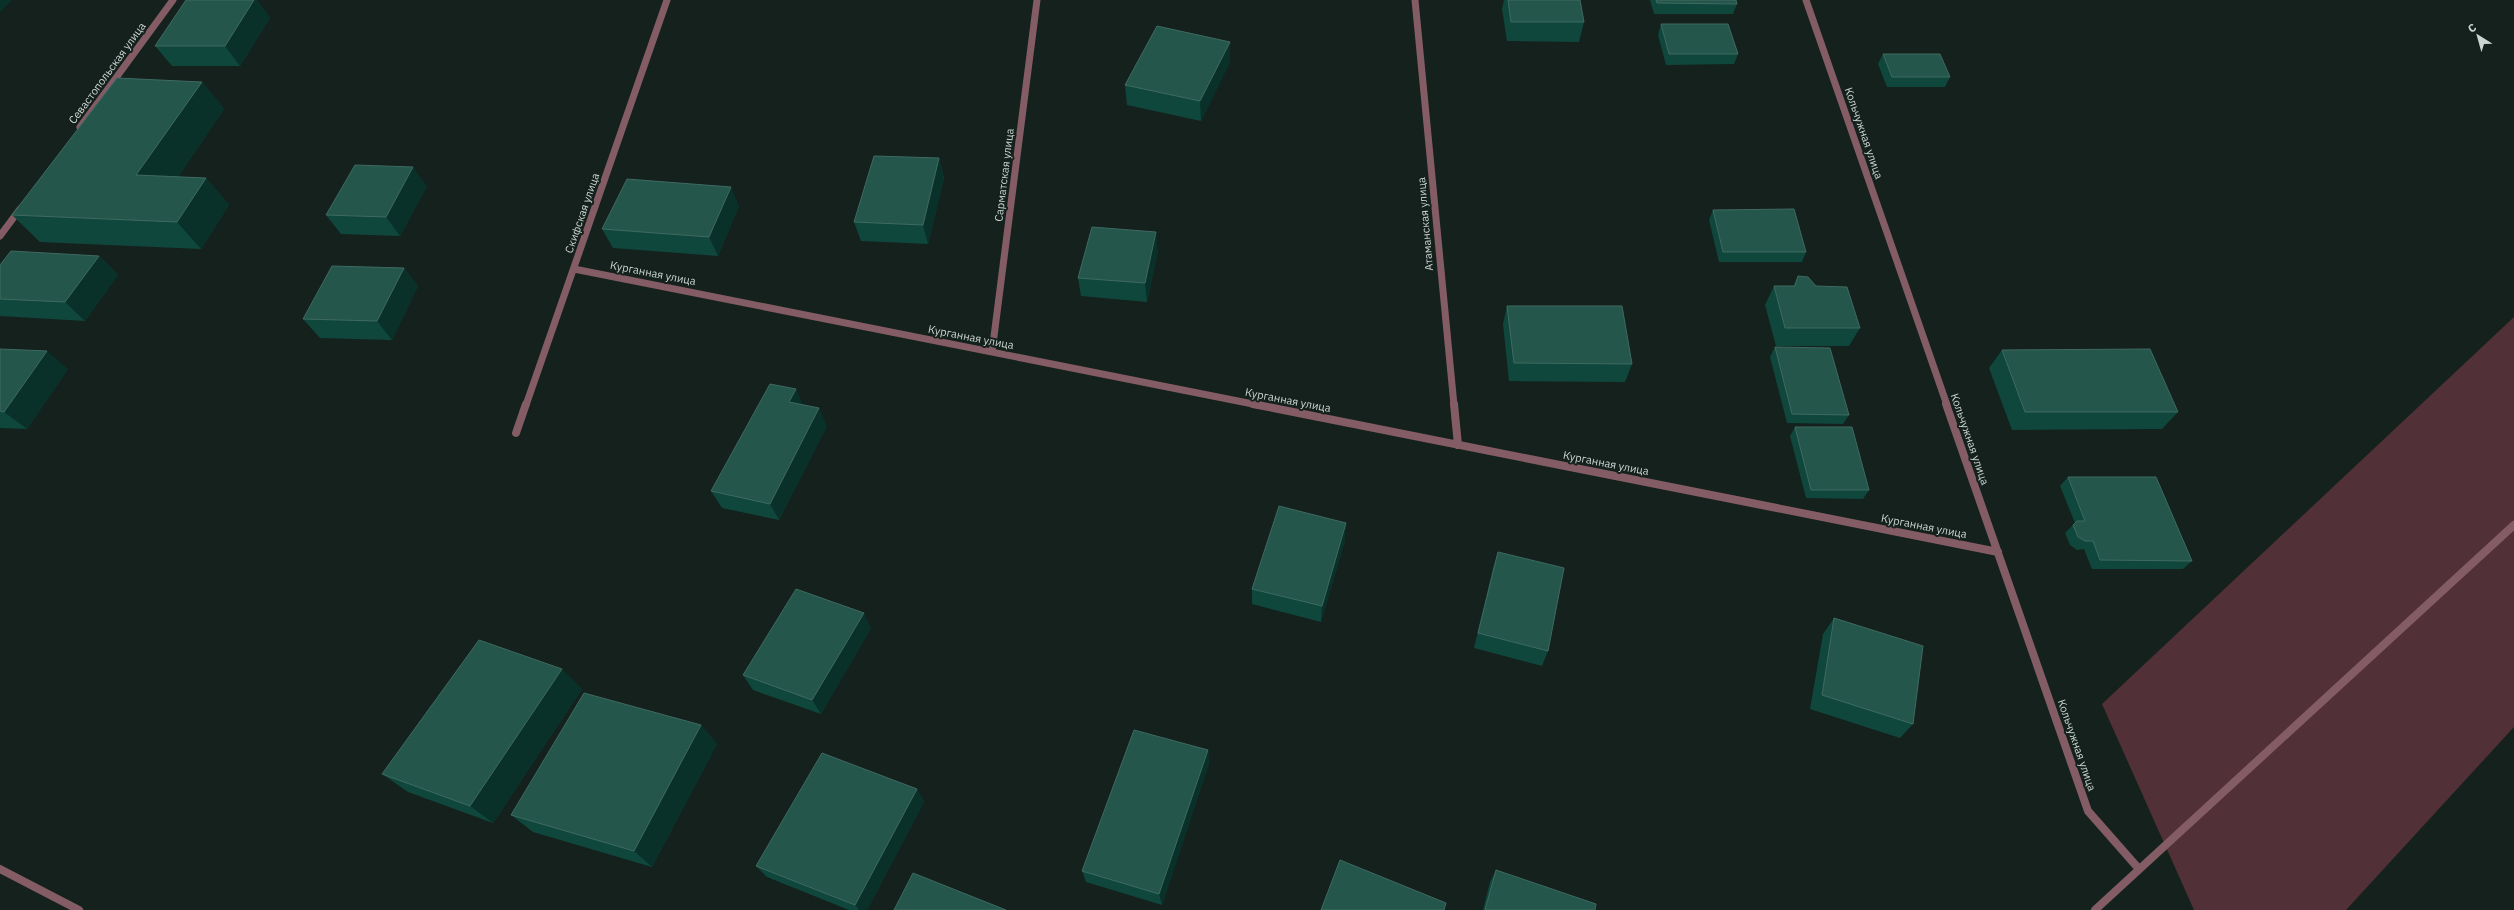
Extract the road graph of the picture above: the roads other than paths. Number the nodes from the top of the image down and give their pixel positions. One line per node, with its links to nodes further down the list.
1 (173, 0): 6 (street, Севастопольская улица)
2 (667, 0): 9 (street, Скифская улица)
3 (1037, 0): 10 (street, Сарматская улица)
4 (1415, 0): 12 (street, Атаманская улица)
5 (1806, 0): 14 (street, Кольчужная улица)
6 (75, 134)
7 (23, 204): 8 (street)
8 (0, 236)
9 (574, 269): 10 (street, Курганная улица); 11 (street, Скифская улица)
10 (992, 352): 12 (street, Курганная улица)
11 (516, 433)
12 (1458, 445): 14 (street, Курганная улица)
13 (2514, 525): 15 (street)
14 (1998, 552): 15 (street, Кольчужная улица)
15 (2139, 869): 18 (street)
16 (0, 870): 17 (street)
17 (80, 910)
18 (2095, 910)

